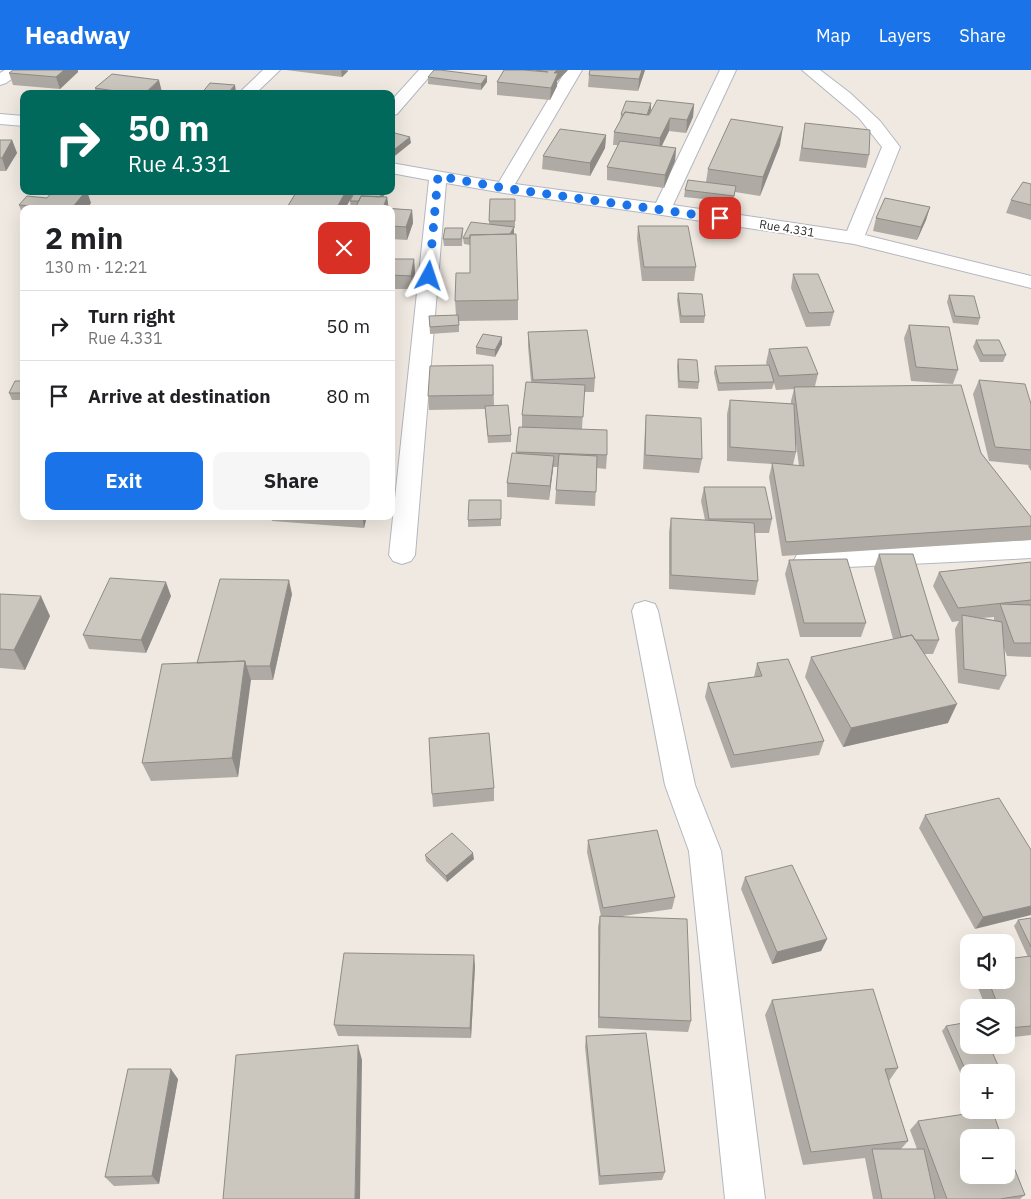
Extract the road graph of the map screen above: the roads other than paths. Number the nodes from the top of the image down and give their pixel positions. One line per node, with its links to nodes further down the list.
1 (16, 70): 7 (street)
2 (272, 70): 8 (street)
3 (427, 70): 9 (street)
4 (574, 70): 14 (street)
5 (728, 70): 15 (street)
6 (810, 70): 16 (street)
7 (0, 80)
8 (250, 90)
9 (395, 106)
10 (0, 119): 11 (street)
11 (20, 120)
12 (395, 169): 13 (street, Rue 4.331)
13 (438, 176): 14 (street, Rue 4.331); 19 (street)
14 (504, 188): 15 (street, Rue 4.331)
15 (662, 209): 16 (street, Rue 4.331)
16 (854, 238): 17 (street, Rue 4.331)
17 (1031, 282)
18 (1031, 549): 20 (street)
19 (402, 554)
20 (807, 560)
21 (645, 611): 22 (street)
22 (745, 1199)

